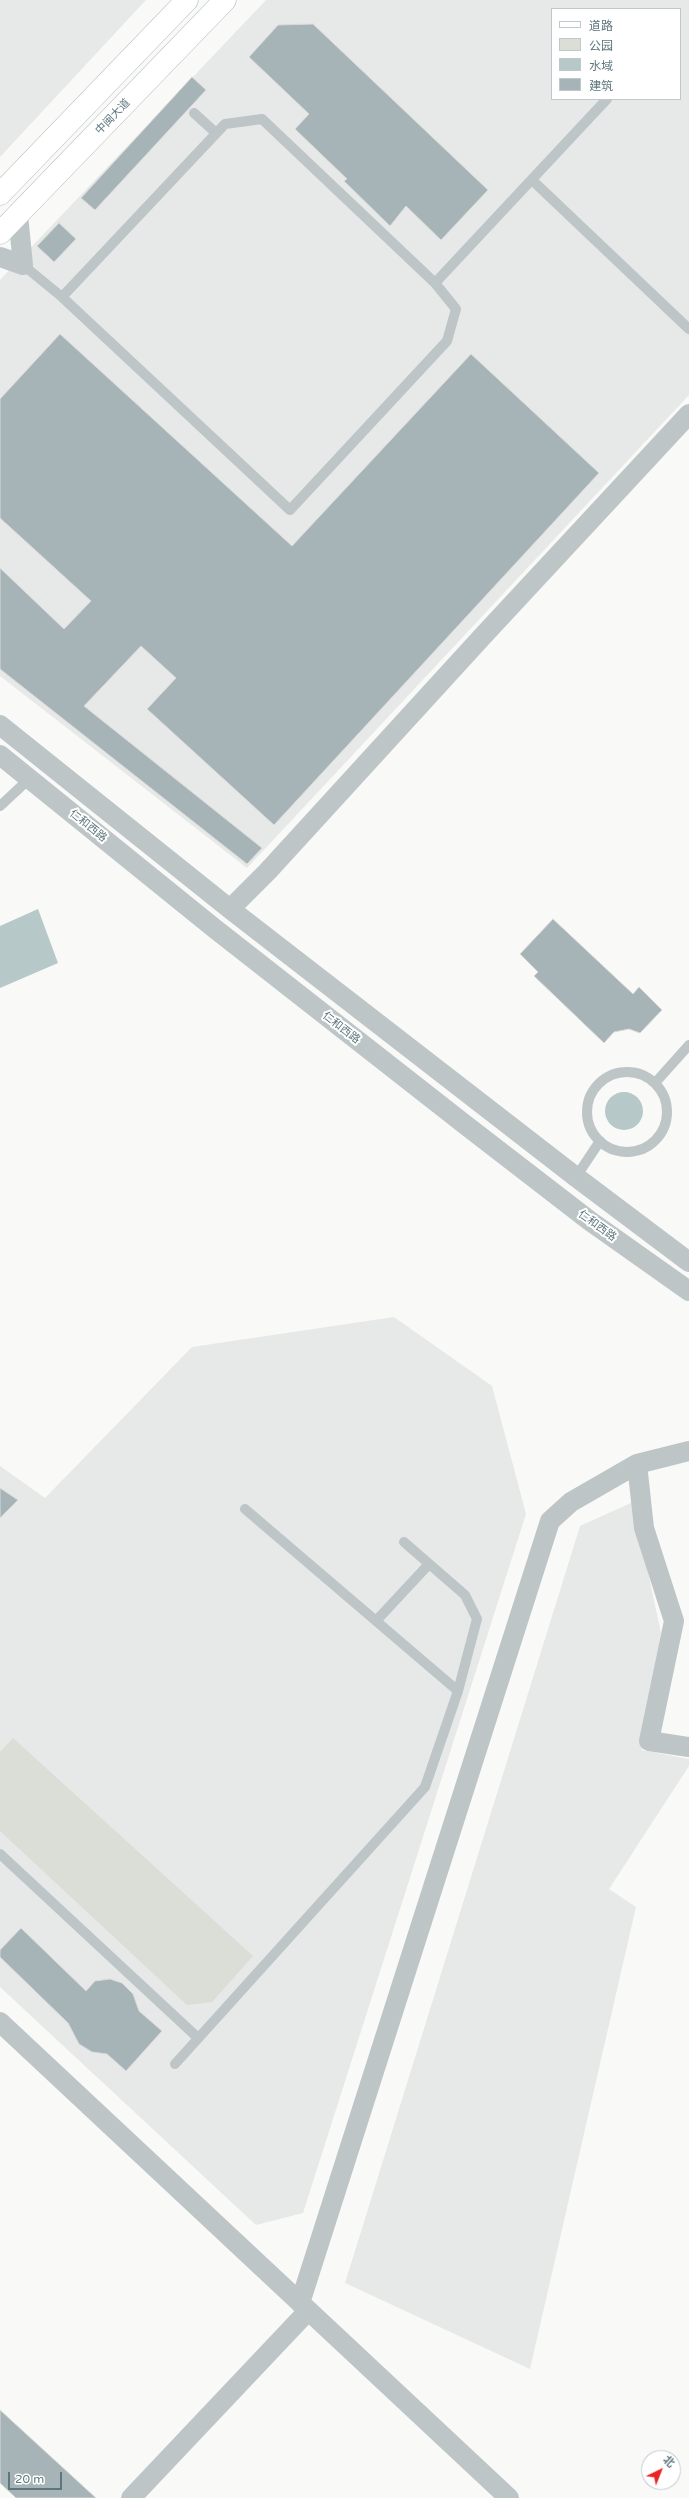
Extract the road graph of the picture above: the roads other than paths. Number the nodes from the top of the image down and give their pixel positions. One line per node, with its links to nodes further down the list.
1 (187, 0): 7 (main road)
2 (225, 0): 8 (main road, 中闽大道)
3 (606, 100): 6 (lane)
4 (194, 113): 5 (lane)
5 (216, 133): 12 (lane); 13 (lane)
6 (532, 180): 12 (lane); 14 (lane)
7 (0, 194)
8 (18, 216): 9 (main road, 中闽大道); 11 (street)
9 (0, 233)
10 (0, 257): 11 (street)
11 (23, 265): 13 (lane)
12 (435, 283): 13 (lane)
13 (62, 297)
14 (689, 329)
15 (689, 414): 20 (street)
16 (0, 725): 20 (street)
17 (0, 755): 18 (street, 仁和西路)
18 (30, 779): 19 (lane); 26 (street, 仁和西路)
19 (0, 806)
20 (230, 909): 24 (street)
21 (689, 1045): 22 (lane)
22 (655, 1083): 23 (lane); 23 (lane)
23 (600, 1141): 24 (lane)
24 (576, 1177): 25 (street)
25 (604, 1198): 26 (street); 27 (street)
26 (590, 1221): 28 (street, 仁和西路)
27 (689, 1262)
28 (689, 1291)
29 (689, 1451): 30 (street)
30 (637, 1464): 36 (street); 41 (street)
31 (245, 1508): 34 (lane)
32 (404, 1542): 33 (lane)
33 (429, 1564): 34 (lane); 35 (lane)
34 (376, 1621): 35 (lane)
35 (458, 1691): 39 (lane)
36 (689, 1748)
37 (0, 1854): 39 (lane)
38 (0, 2022): 41 (street)
39 (197, 2038): 40 (lane)
40 (175, 2064)
41 (304, 2307): 42 (street); 43 (street)
42 (131, 2498)
43 (509, 2498)

